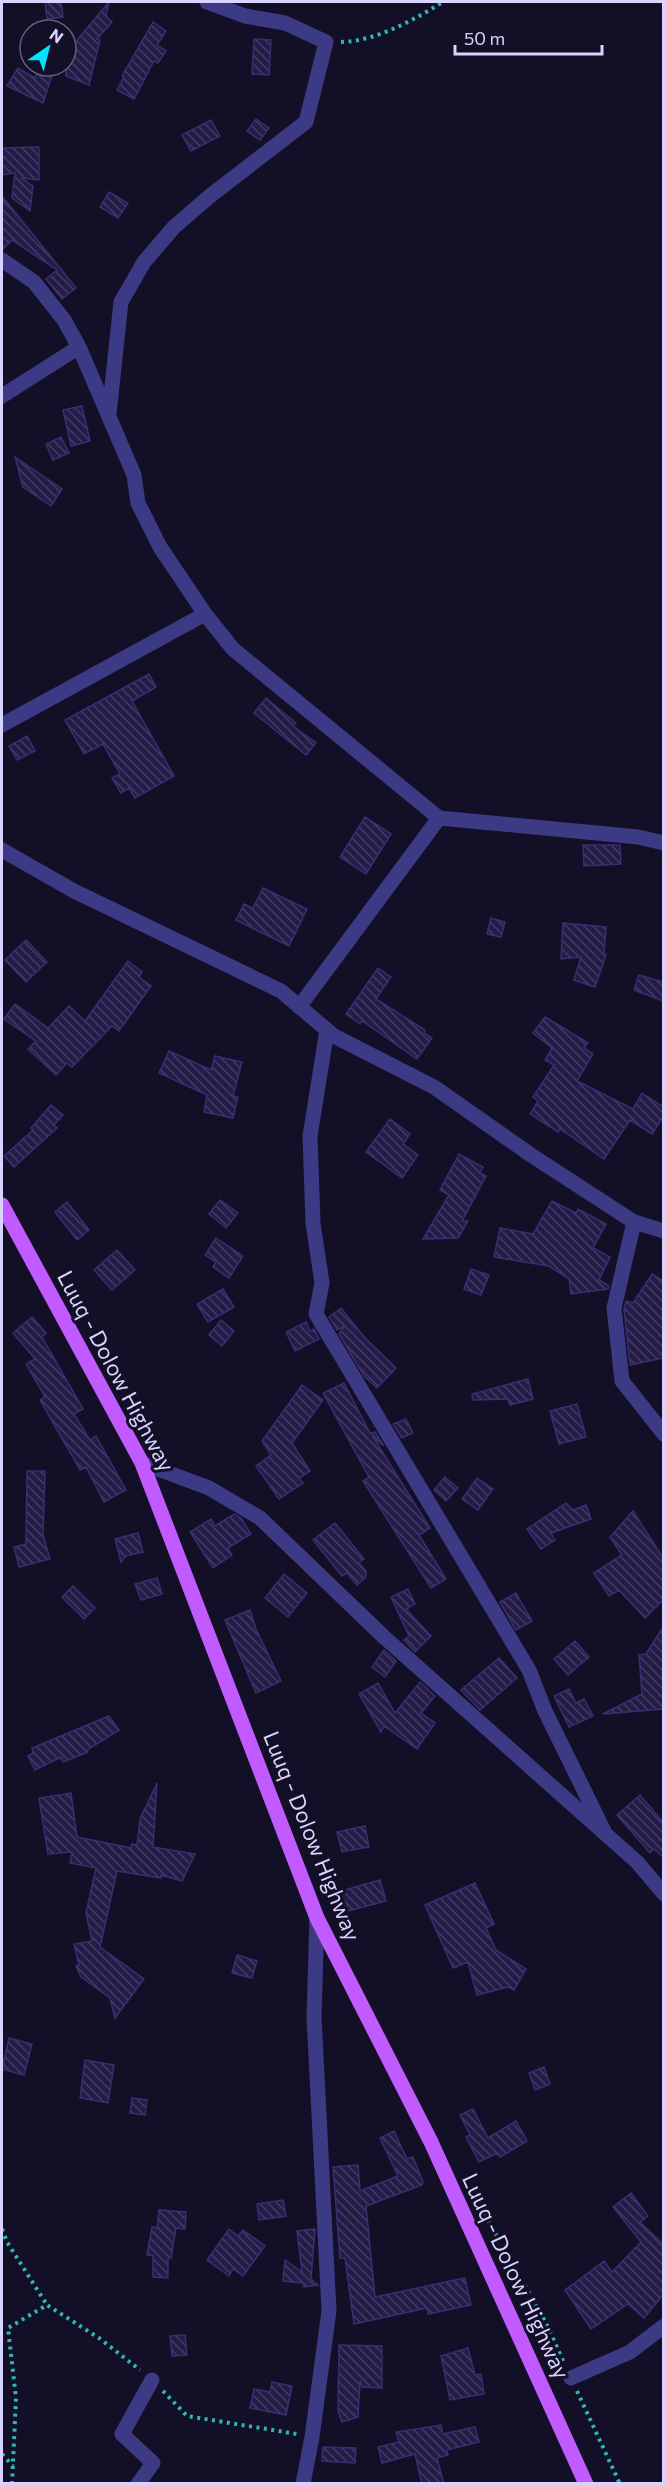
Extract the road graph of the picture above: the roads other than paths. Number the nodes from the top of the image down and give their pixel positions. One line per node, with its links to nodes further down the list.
1 (207, 2): 5 (street)
2 (2, 260): 3 (street)
3 (79, 348): 4 (street); 5 (street)
4 (2, 396)
5 (109, 417): 6 (street)
6 (206, 614): 7 (street); 8 (street)
7 (2, 725)
8 (440, 818): 9 (street); 11 (street)
9 (663, 843)
10 (2, 850): 11 (street)
11 (299, 1007): 12 (street)
12 (327, 1030): 14 (street); 18 (street)
13 (2, 1205): 17 (main road, Luuq - Dolow Highway)
14 (634, 1222): 15 (street); 16 (street)
15 (663, 1231)
16 (663, 1434)
17 (142, 1463): 18 (street); 20 (main road, Luuq - Dolow Highway)
18 (605, 1833): 19 (street)
19 (663, 1894)
20 (317, 1918): 25 (street); 26 (main road, Luuq - Dolow Highway)
21 (663, 2326): 22 (street)
22 (571, 2378)
23 (152, 2380): 24 (street)
24 (138, 2484)
25 (303, 2484)
26 (586, 2484)

